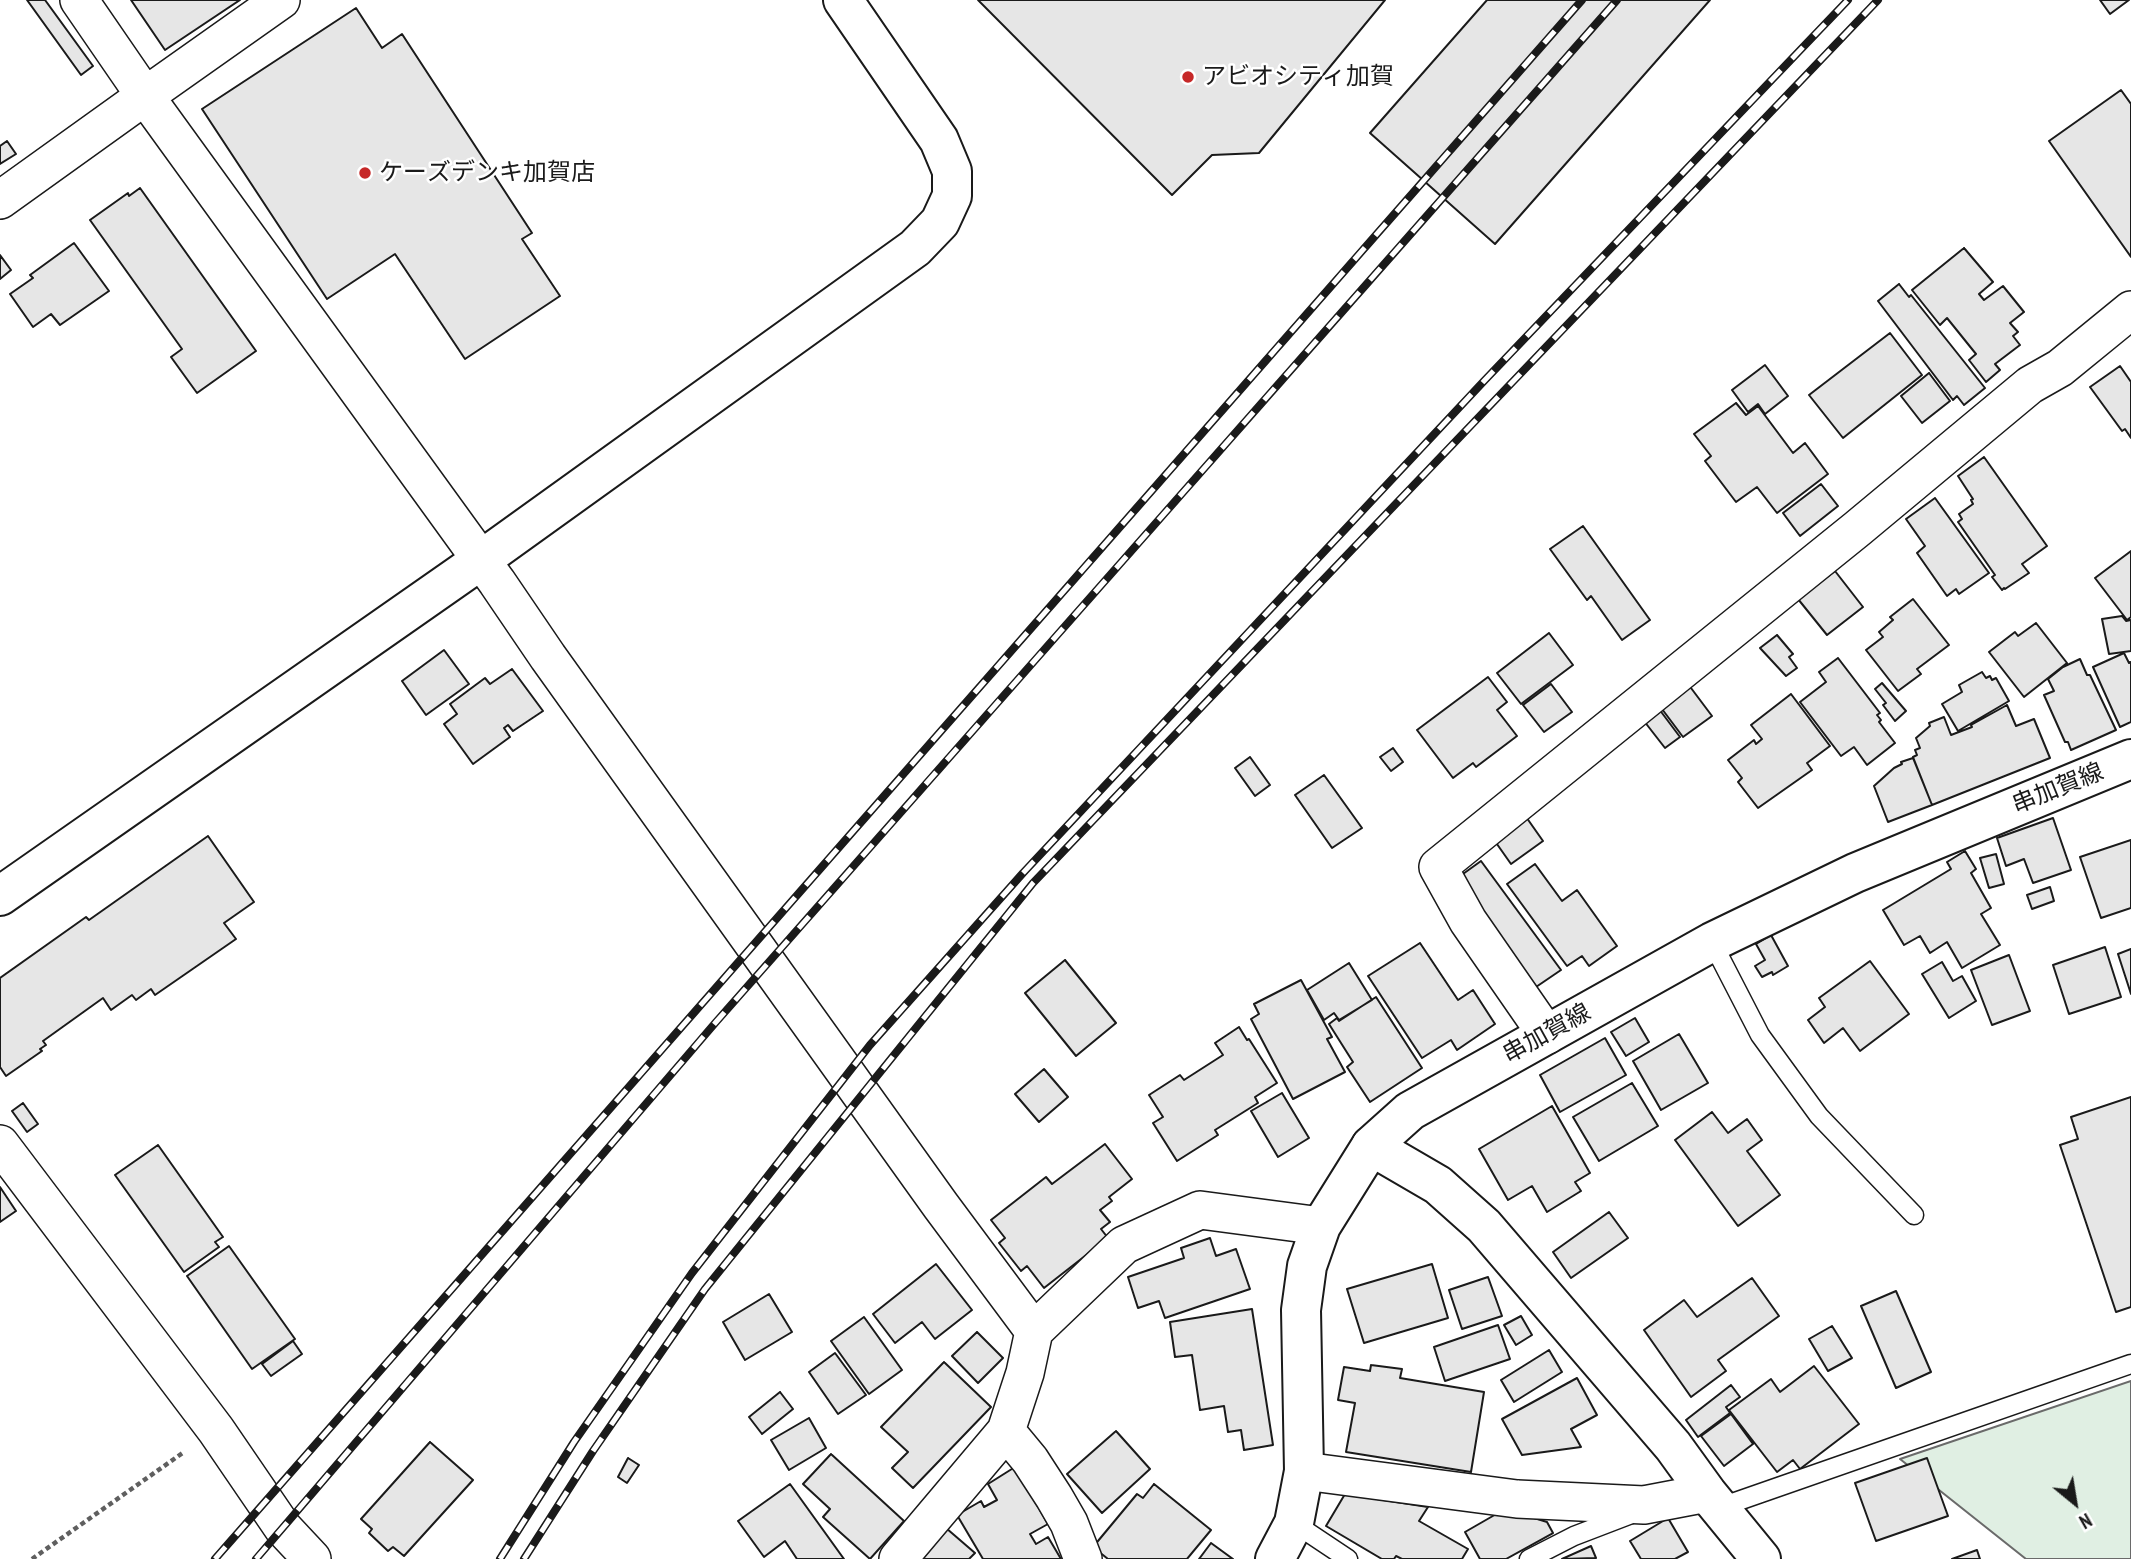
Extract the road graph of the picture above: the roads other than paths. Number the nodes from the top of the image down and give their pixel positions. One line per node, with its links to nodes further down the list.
1 (79, 0): 4 (street)
2 (281, 0): 4 (street)
3 (843, 0): 7 (street)
4 (145, 96): 5 (street); 7 (street)
5 (0, 200)
6 (2131, 310): 11 (street)
7 (481, 560): 9 (street); 16 (street)
8 (2131, 759): 10 (street, 串加賀線)
9 (0, 896)
10 (1712, 942): 11 (street, 串加賀線); 14 (lane)
11 (1547, 1035): 13 (street, 串加賀線)
12 (0, 1144): 23 (street)
13 (1371, 1146): 15 (street, 串加賀線); 20 (street)
14 (1914, 1215)
15 (1321, 1226): 16 (street); 19 (street, 串加賀線)
16 (1034, 1331): 18 (street)
17 (2131, 1364): 20 (lane)
18 (1006, 1431): 24 (street); 25 (street)
19 (1304, 1471): 21 (street); 22 (street, 串加賀線)
20 (1713, 1500): 21 (street); 29 (street)
21 (1644, 1505): 28 (lane)
22 (1294, 1524): 26 (street, 串加賀線); 27 (lane)
23 (312, 1559)
24 (898, 1559)
25 (1083, 1559)
26 (1275, 1559)
27 (1348, 1559)
28 (1528, 1559)
29 (1761, 1559)

